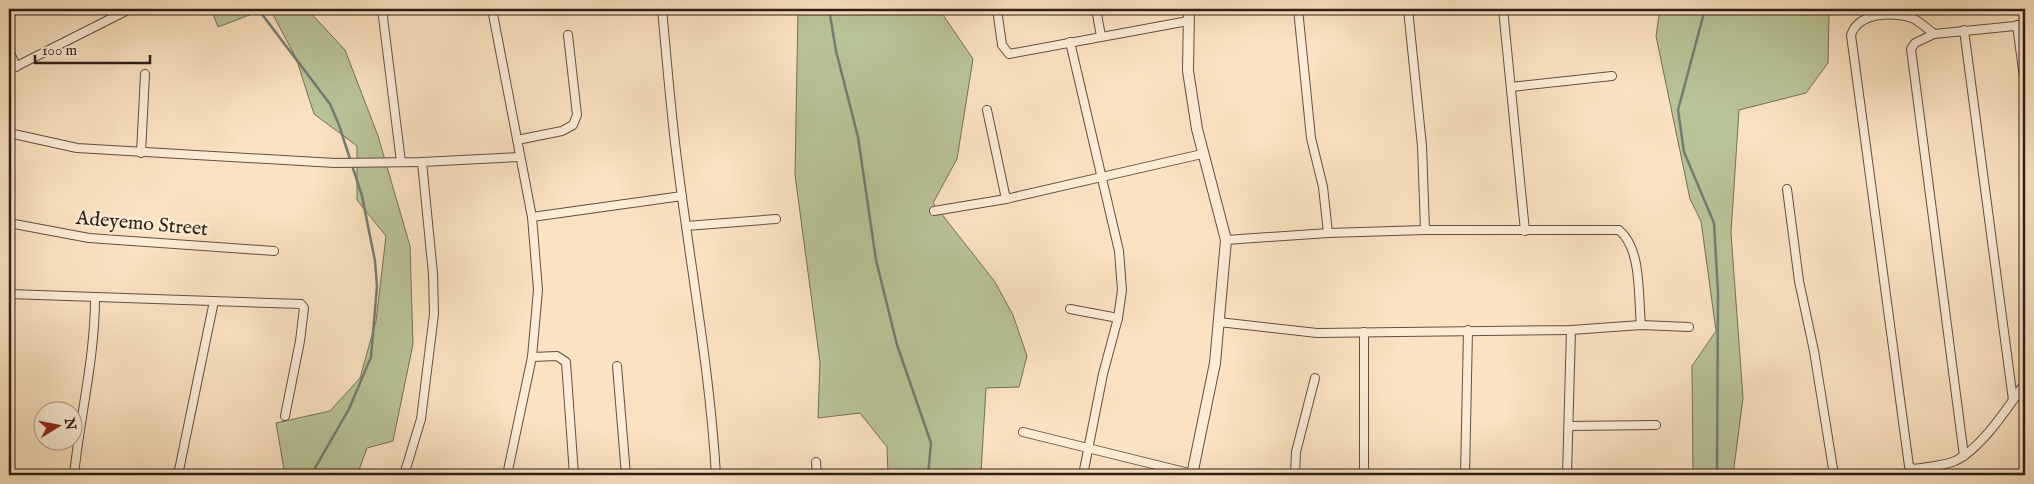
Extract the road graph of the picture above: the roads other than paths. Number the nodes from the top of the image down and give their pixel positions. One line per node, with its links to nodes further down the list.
1 (130, 9): 20 (street)
2 (382, 9): 31 (street)
3 (492, 9): 27 (street)
4 (662, 9): 35 (street)
5 (997, 9): 18 (street)
6 (1096, 9): 17 (street)
7 (1189, 9): 11 (street)
8 (1298, 9): 44 (street)
9 (1408, 9): 42 (street)
10 (1503, 9): 24 (street)
11 (1188, 21): 17 (street); 29 (street)
12 (2016, 25): 13 (street); 14 (street); 23 (street)
13 (2025, 25)
14 (1964, 30): 15 (street); 62 (street)
15 (1934, 34): 68 (street); 68 (street)
16 (568, 35): 27 (street)
17 (1101, 36): 18 (street)
18 (1070, 42): 33 (street)
19 (9, 50): 20 (street)
20 (12, 69)
21 (145, 74): 28 (street)
22 (1612, 76): 24 (street)
23 (2025, 85)
24 (1511, 87): 43 (street)
25 (987, 110): 36 (street)
26 (9, 133): 28 (street)
27 (517, 140): 30 (street)
28 (141, 153): 31 (street)
29 (1202, 154): 33 (street); 45 (street)
30 (520, 157): 32 (street); 38 (street)
31 (401, 162): 32 (street)
32 (422, 162): 72 (street)
33 (1102, 178): 36 (street); 51 (street)
34 (1787, 189): 84 (street)
35 (682, 196): 38 (street); 41 (street)
36 (1006, 199): 37 (street)
37 (934, 211)
38 (532, 217): 58 (street)
39 (776, 219): 41 (street)
40 (9, 223): 46 (street, Adeyemo Street)
41 (686, 226): 76 (street)
42 (1425, 230): 43 (street); 44 (street)
43 (1525, 230): 53 (street)
44 (1328, 233): 45 (street)
45 (1226, 240): 52 (street)
46 (274, 251)
47 (9, 294): 48 (street)
48 (95, 298): 49 (street); 70 (street)
49 (214, 301): 63 (street); 71 (street)
50 (1070, 308): 51 (street)
51 (1118, 318): 67 (street)
52 (1219, 322): 57 (street); 79 (street)
53 (1641, 325): 54 (street); 56 (street)
54 (1689, 327)
55 (1468, 330): 56 (street); 57 (street); 82 (street)
56 (1571, 330): 65 (street)
57 (1364, 332): 81 (street)
58 (532, 357): 73 (street); 74 (street)
59 (617, 366): 75 (street)
60 (1315, 378): 80 (street)
61 (2025, 383): 62 (street)
62 (2013, 400): 68 (street)
63 (285, 416)
64 (1656, 425): 65 (street)
65 (1569, 426): 83 (street)
66 (1023, 432): 67 (street)
67 (1089, 447): 78 (street); 79 (street)
68 (1964, 456)
69 (816, 462): 77 (street)
70 (74, 475)
71 (178, 475)
72 (404, 475)
73 (507, 475)
74 (574, 475)
75 (626, 475)
76 (716, 475)
77 (817, 475)
78 (1083, 475)
79 (1193, 475)
80 (1295, 475)
81 (1364, 475)
82 (1465, 475)
83 (1567, 475)
84 (1834, 475)

